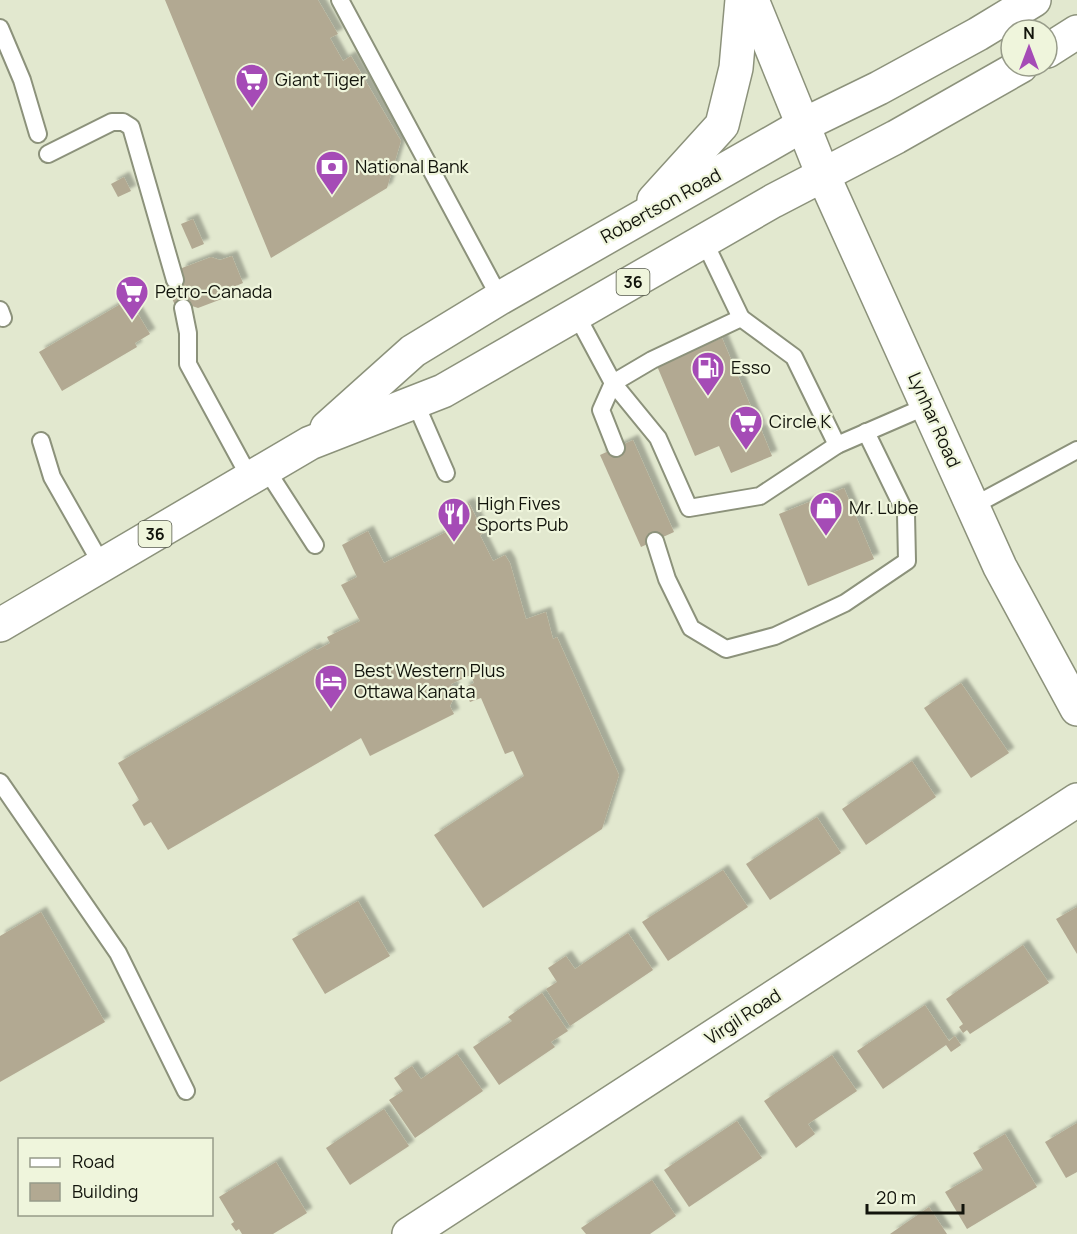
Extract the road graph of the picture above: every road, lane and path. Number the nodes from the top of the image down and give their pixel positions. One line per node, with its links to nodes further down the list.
1 (340, 0): 18 (lane)
2 (742, 0): 15 (main road)
3 (752, 0): 11 (main road, Lynhar Road)
4 (1034, 0): 11 (main road, Robertson Road / 36)
5 (0, 28): 12 (lane)
6 (1077, 32): 7 (main road)
7 (1059, 43)
8 (1077, 46): 9 (main road)
9 (1059, 52)
10 (1000, 78): 14 (main road, Robertson Road / 36)
11 (803, 125): 14 (main road, Lynhar Road); 15 (main road, Robertson Road / 36)
12 (38, 134)
13 (48, 154): 17 (lane)
14 (823, 175): 16 (main road, Robertson Road / 36); 24 (main road, Lynhar Road)
15 (636, 219): 18 (main road, Robertson Road / 36)
16 (704, 241): 20 (main road, Robertson Road / 36); 21 (lane)
17 (175, 279)
18 (500, 298): 27 (main road, Robertson Road / 36)
19 (183, 308): 31 (lane)
20 (576, 314): 22 (lane); 23 (main road, Robertson Road / 36)
21 (741, 318): 22 (lane); 28 (lane)
22 (613, 383): 28 (lane); 29 (lane)
23 (415, 402): 27 (main road, Robertson Road / 36); 32 (lane)
24 (927, 406): 25 (lane); 33 (main road, Lynhar Road)
25 (866, 432): 28 (lane); 34 (lane)
26 (41, 441): 36 (lane)
27 (310, 443): 31 (main road, Robertson Road / 36)
28 (837, 445)
29 (616, 448)
30 (1077, 450): 33 (lane)
31 (258, 473): 35 (lane); 36 (main road, Robertson Road / 36)
32 (447, 473)
33 (973, 506): 38 (main road, Lynhar Road)
34 (655, 541)
35 (315, 545)
36 (102, 565): 37 (main road, Robertson Road / 36)
37 (0, 625)
38 (1076, 708)
39 (0, 782): 41 (lane)
40 (1077, 800): 42 (main road, Virgil Road)
41 (186, 1091)
42 (409, 1234)

